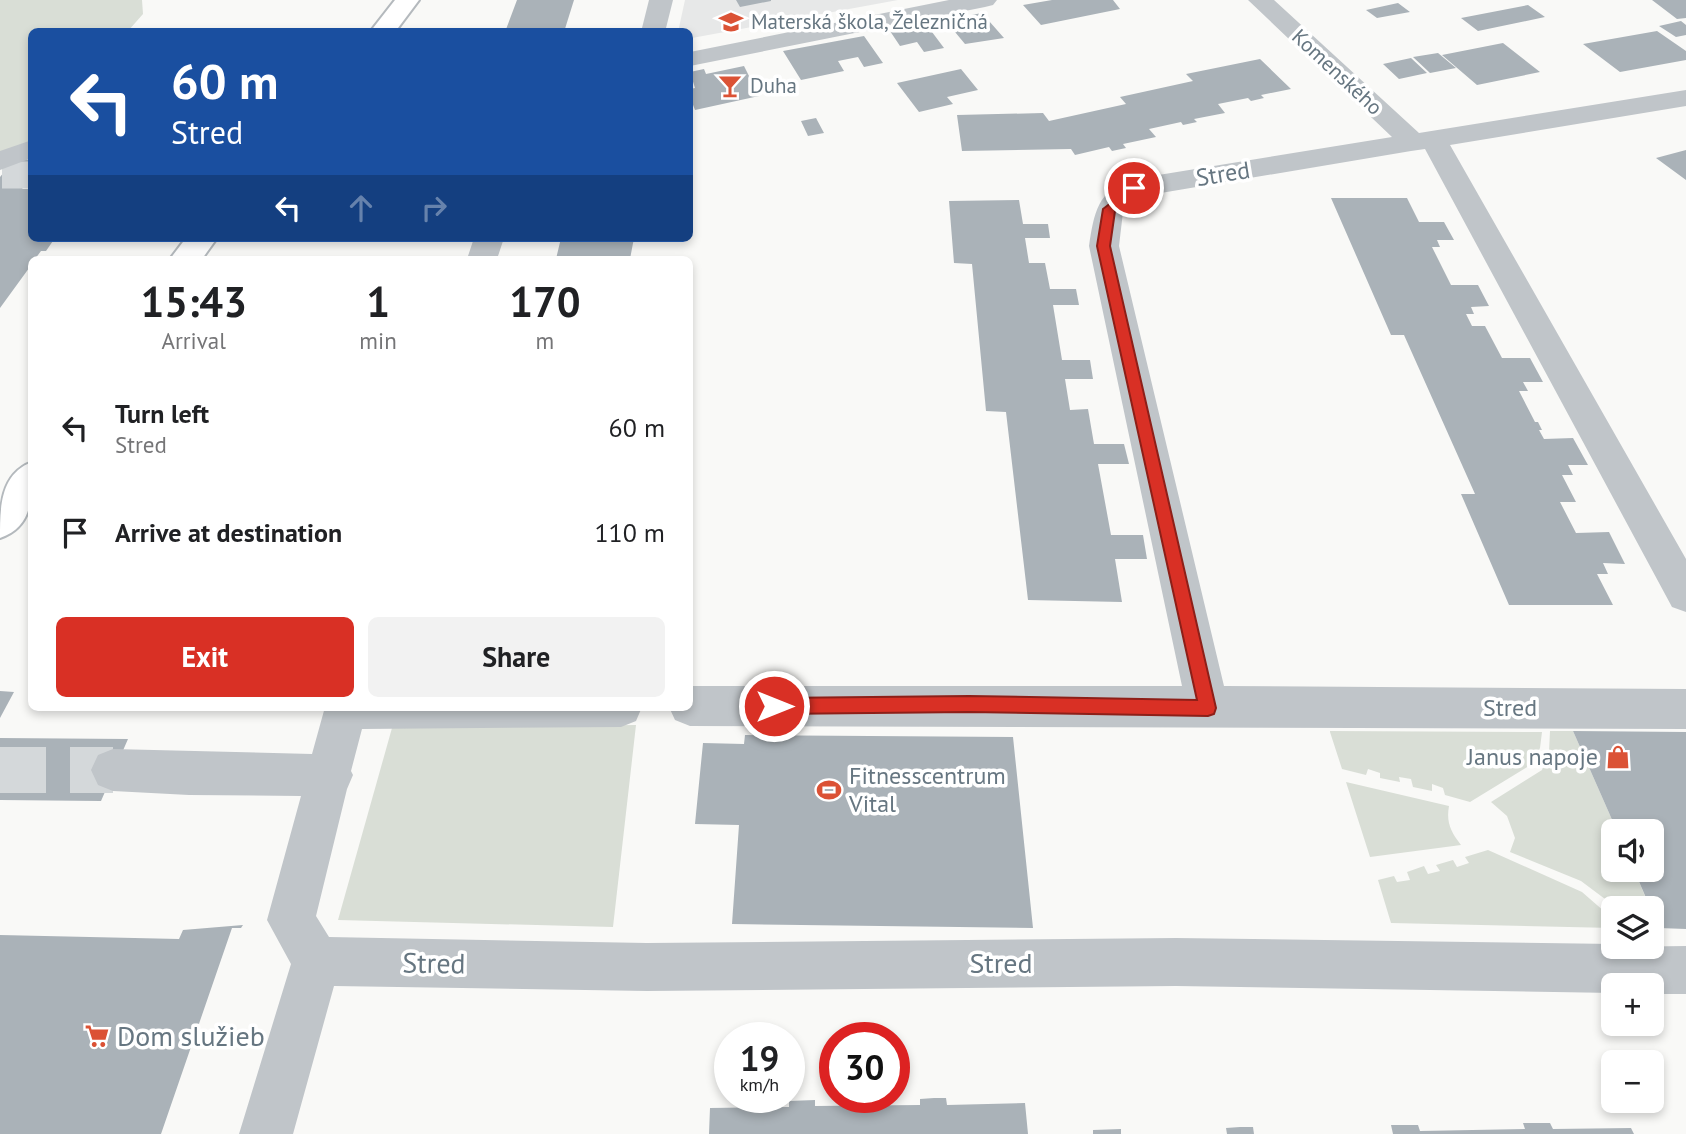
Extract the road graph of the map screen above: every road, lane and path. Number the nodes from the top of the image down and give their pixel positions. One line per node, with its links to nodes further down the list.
1 (407, 0): 5 (main road)
2 (661, 0): 6 (street)
3 (985, 0): 7 (street)
4 (1259, 0): 9 (street, Komenského)
5 (385, 28)
6 (654, 28)
7 (693, 58)
8 (1686, 98): 9 (street, Stred)
9 (1424, 142): 16 (street); 18 (street, Stred)
10 (28, 151): 11 (street)
11 (1, 170)
12 (199, 242): 13 (main road)
13 (187, 256)
14 (28, 482): 15 (main road)
15 (0, 523)
16 (1686, 595)
17 (693, 706): 18 (street, Stred)
18 (1208, 708): 19 (street, Stred)
19 (1686, 709)
20 (345, 711): 22 (street)
21 (113, 770): 22 (street)
22 (331, 775): 23 (street)
23 (316, 961): 24 (street, Stred); 25 (street)
24 (1686, 970)
25 (265, 1134)

